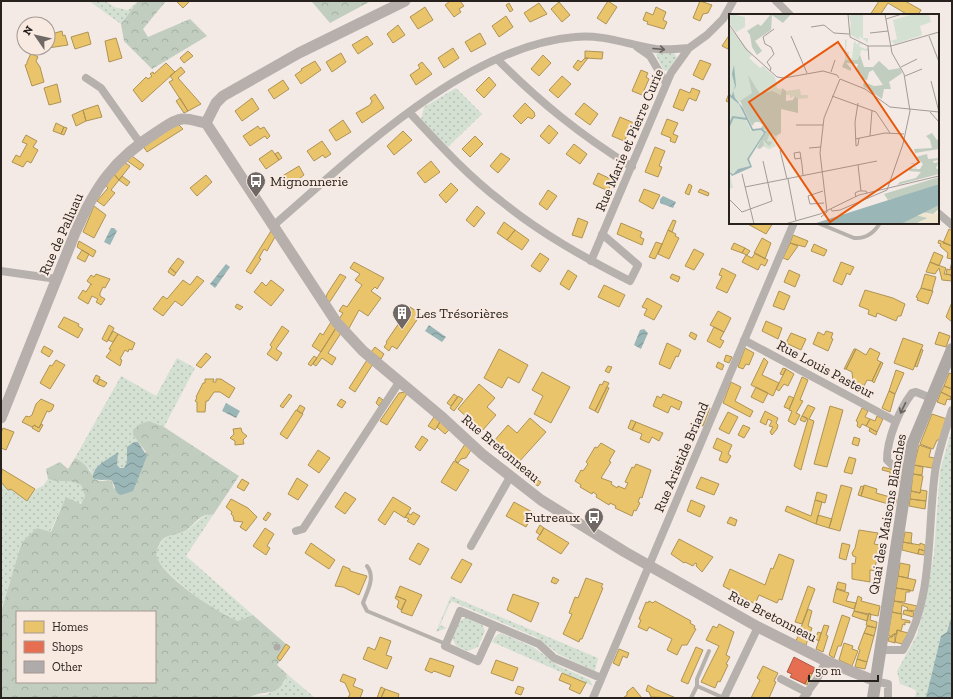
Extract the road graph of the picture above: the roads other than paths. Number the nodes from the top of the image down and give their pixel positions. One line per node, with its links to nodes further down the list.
1 (405, 1): 11 (street)
2 (733, 1): 6 (street, Rue Marie et Pierre Curie)
3 (776, 1): 4 (street)
4 (789, 14)
5 (630, 43): 6 (street, one-way to 6); 7 (street); 9 (street)
6 (689, 48): 9 (street, Rue Marie et Pierre Curie)
7 (497, 59): 10 (street); 13 (street)
8 (86, 78): 12 (street)
9 (666, 83): 13 (street, Rue Marie et Pierre Curie)
10 (409, 112): 18 (street); 21 (street)
11 (206, 123): 12 (street, Rue de Palluau); 18 (street, Rue Bretonneau)
12 (140, 143): 23 (street, Rue de Palluau)
13 (632, 166): 20 (street, Rue Marie et Pierre Curie)
14 (939, 214): 19 (street)
15 (793, 224): 24 (street, Rue Aristide Briand)
16 (820, 224): 17 (lane)
17 (879, 224)
18 (274, 225): 26 (street, Rue Bretonneau)
19 (952, 225)
20 (602, 234): 21 (street, Rue Marie et Pierre Curie); 21 (street)
21 (590, 261)
22 (1, 271): 23 (street)
23 (57, 279): 29 (street, Rue de Palluau)
24 (744, 340): 30 (street, Rue Louis Pasteur); 36 (street, Rue Aristide Briand)
25 (952, 349): 27 (main road, Quai des Maisons Blanches)
26 (400, 381): 32 (street, Rue Bretonneau); 33 (street)
27 (931, 398): 30 (street, one-way to 30); 31 (main road, Quai des Maisons Blanches)
28 (952, 410): 40 (street)
29 (1, 418)
30 (895, 421): 31 (street)
31 (909, 469): 40 (main road, Quai des Maisons Blanches)
32 (510, 477): 34 (street); 36 (street, Rue Bretonneau)
33 (296, 531)
34 (471, 546)
35 (366, 566): 39 (lane)
36 (649, 566): 38 (street, Rue Bretonneau); 43 (street, Rue Aristide Briand)
37 (494, 626): 39 (street); 39 (street); 43 (street)
38 (758, 627): 42 (street, Rue Bretonneau); 50 (street)
39 (446, 644)
40 (879, 650): 46 (main road, Quai des Maisons Blanches)
41 (709, 651): 45 (lane)
42 (826, 661): 46 (street, Rue Bretonneau); 47 (street)
43 (601, 678): 48 (street, Rue Aristide Briand)
44 (781, 679): 47 (street)
45 (697, 686): 49 (lane); 50 (lane)
46 (872, 692): 51 (street)
47 (805, 696)
48 (593, 698)
49 (692, 698)
50 (724, 698)
51 (888, 698)

